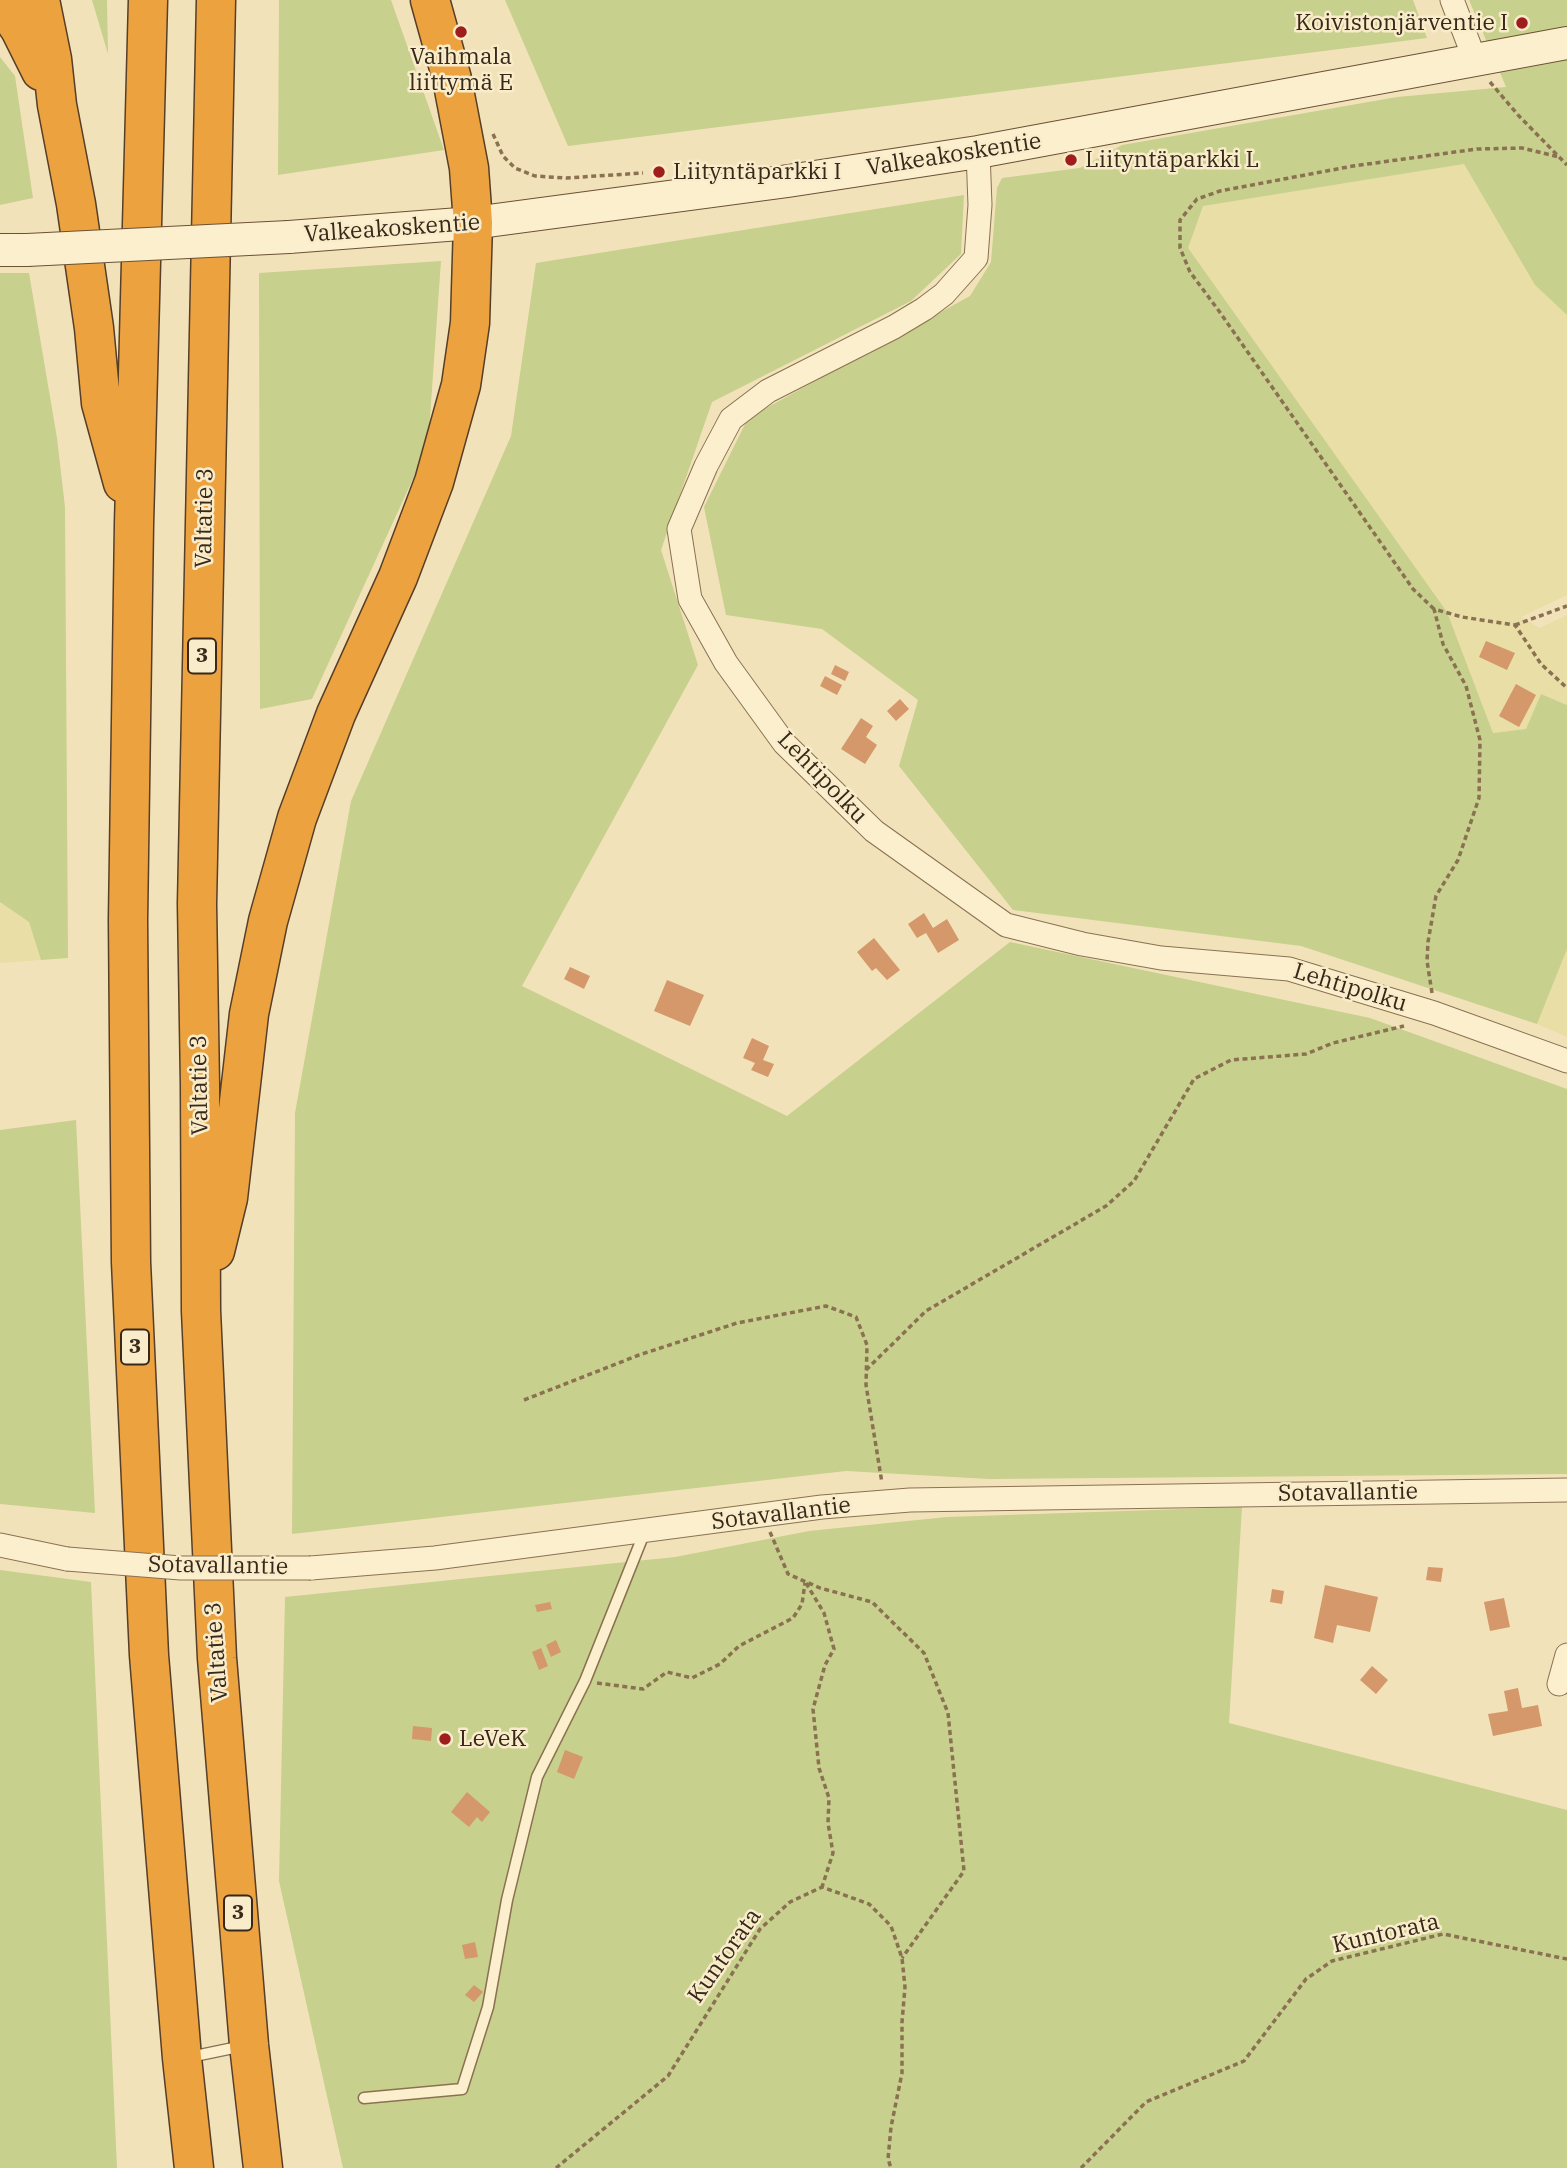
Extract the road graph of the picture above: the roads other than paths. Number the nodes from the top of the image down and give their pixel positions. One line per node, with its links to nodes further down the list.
1 (1, 0): 9 (highway)
2 (40, 0): 9 (highway)
3 (148, 0): 13 (highway, 3)
4 (216, 0): 15 (highway, Valtatie 3 / 3)
5 (430, 0): 11 (highway)
6 (1452, 0): 8 (street)
7 (1567, 43): 8 (street, Valkeakoskentie)
8 (1475, 60): 10 (street, Valkeakoskentie)
9 (57, 105): 13 (highway)
10 (978, 152): 11 (street, Valkeakoskentie); 14 (street, Lehtipolku)
11 (472, 223): 12 (street, Valkeakoskentie, bridge); 15 (highway)
12 (14, 250)
13 (134, 524): 22 (highway, 3)
14 (1567, 1061)
15 (201, 1311): 21 (highway, Valtatie 3 / 3)
16 (1567, 1490): 17 (street, Sotavallantie)
17 (645, 1531): 18 (street, Sotavallantie, bridge); 23 (lane)
18 (0, 1545)
19 (1567, 1655): 20 (street)
20 (1559, 1684)
21 (249, 2045): 22 (lane); 25 (highway, Valtatie 3 / 3)
22 (182, 2058): 24 (highway, 3)
23 (364, 2098)
24 (194, 2168)
25 (263, 2168)

